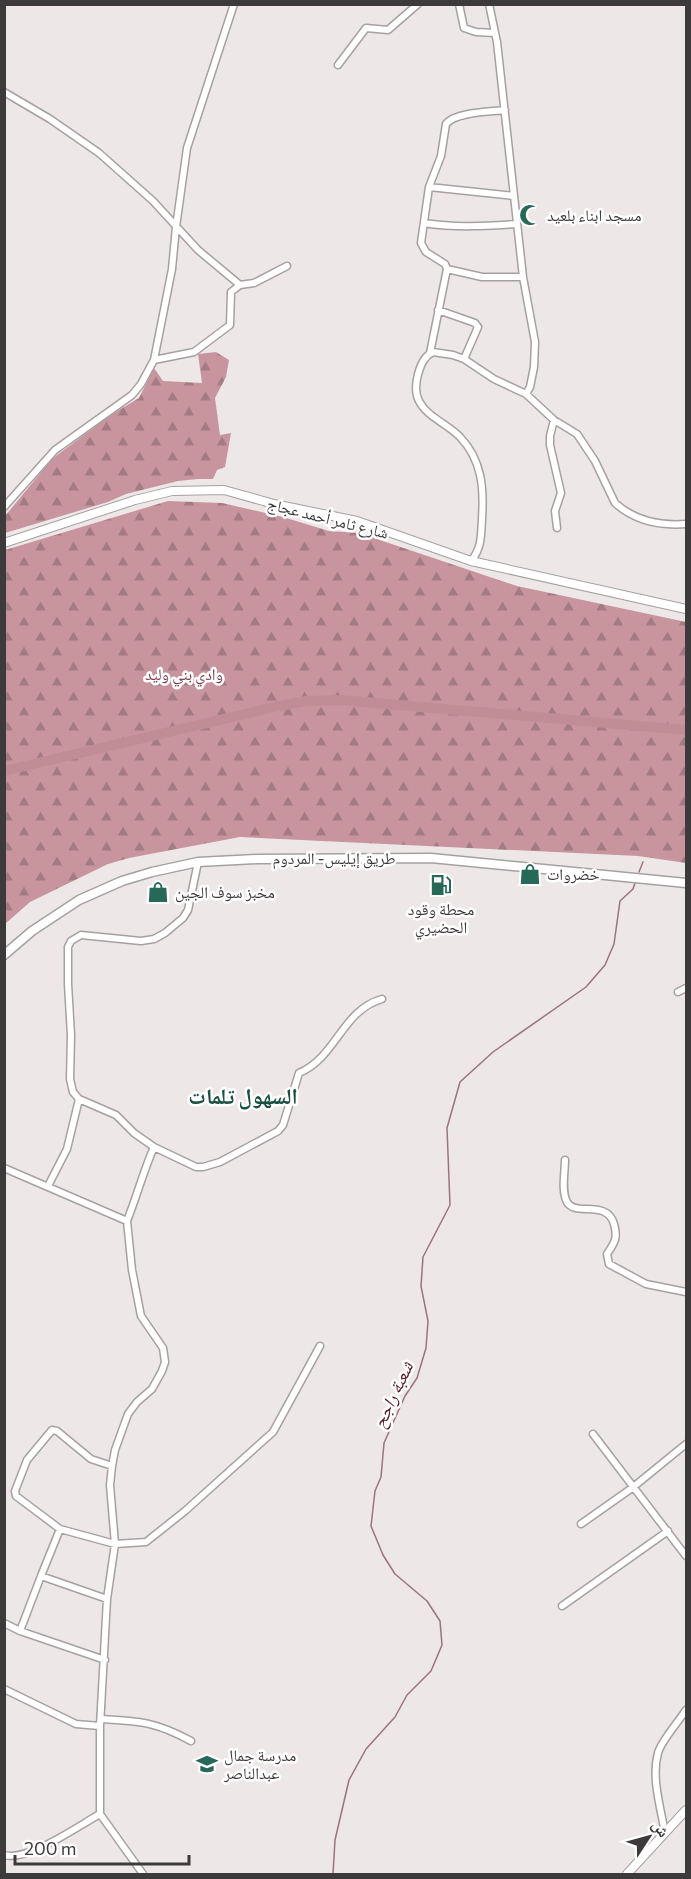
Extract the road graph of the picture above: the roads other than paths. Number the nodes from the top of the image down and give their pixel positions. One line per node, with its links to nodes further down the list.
1 (234, 4): 13 (street)
2 (418, 4): 6 (street)
3 (459, 4): 5 (street)
4 (489, 4): 5 (street)
5 (495, 33): 8 (street)
6 (338, 65)
7 (4, 92): 13 (street)
8 (505, 110): 9 (street); 10 (street)
9 (429, 187): 10 (street); 11 (street)
10 (514, 196): 12 (street)
11 (424, 223): 12 (street); 15 (street)
12 (517, 224): 16 (street)
13 (176, 227): 17 (street); 21 (street)
14 (287, 266): 17 (street)
15 (447, 269): 16 (street); 18 (street)
16 (524, 277): 22 (street)
17 (240, 285): 21 (street)
18 (438, 310): 19 (street); 20 (street)
19 (429, 353): 20 (street); 28 (street)
20 (464, 359): 22 (street)
21 (154, 360): 24 (street)
22 (526, 394): 23 (street)
23 (554, 420): 25 (street); 26 (street)
24 (4, 507)
25 (687, 524)
26 (557, 528)
27 (4, 543): 28 (main road, شارع ثامر أحمد عجاج)
28 (471, 561): 29 (main road, شارع ثامر أحمد عجاج)
29 (687, 609)
30 (198, 862): 31 (highway, طريق إيليس- المردوم); 32 (highway, طريق إيليس- المردوم); 36 (street)
31 (687, 883)
32 (4, 955)
33 (687, 988): 34 (street)
34 (678, 992)
35 (381, 999): 37 (street)
36 (79, 1099): 37 (street); 40 (street)
37 (154, 1147): 41 (street)
38 (565, 1160): 42 (street)
39 (4, 1168): 40 (street)
40 (48, 1186): 41 (street)
41 (127, 1221): 46 (street)
42 (687, 1292)
43 (320, 1346): 51 (street)
44 (593, 1434): 47 (street)
45 (687, 1444): 47 (street)
46 (112, 1466): 49 (street); 51 (street)
47 (632, 1488): 48 (street); 50 (street)
48 (581, 1524)
49 (60, 1529): 51 (street); 53 (street)
50 (668, 1531): 52 (street); 55 (street)
51 (115, 1544): 54 (street)
52 (687, 1556)
53 (41, 1576): 54 (street); 57 (street)
54 (107, 1599): 58 (street)
55 (562, 1606)
56 (4, 1623): 57 (street)
57 (20, 1631): 58 (street)
58 (105, 1660): 61 (street)
59 (4, 1689): 61 (street)
60 (687, 1710): 65 (street)
61 (101, 1723): 62 (street); 64 (street)
62 (191, 1740)
63 (687, 1810): 65 (main road)
64 (100, 1814): 66 (street); 67 (street)
65 (665, 1833): 68 (main road)
66 (4, 1855)
67 (143, 1875)
68 (627, 1875)

